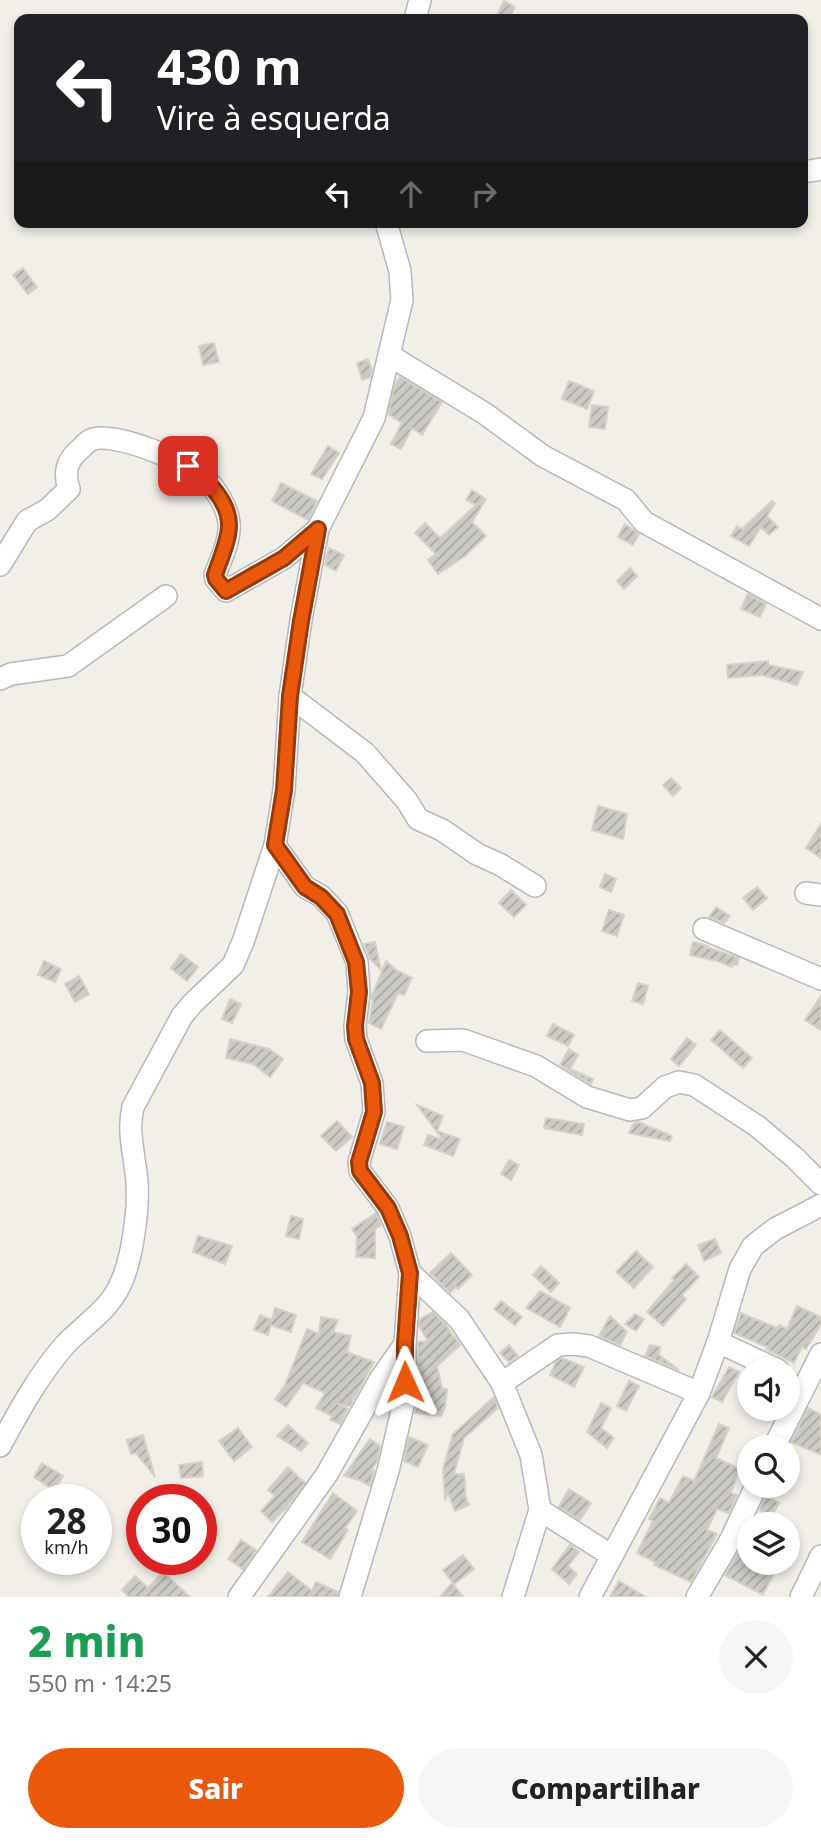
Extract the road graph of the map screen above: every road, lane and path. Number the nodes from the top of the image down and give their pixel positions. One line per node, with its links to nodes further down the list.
1 (388, 228): 2 (street)
2 (389, 355): 3 (street); 6 (street)
3 (318, 529): 4 (street); 8 (street)
4 (0, 565)
5 (166, 596): 7 (street)
6 (821, 619)
7 (0, 679)
8 (290, 696): 9 (street); 10 (street)
9 (275, 845): 16 (street); 25 (street)
10 (535, 886)
11 (705, 929): 12 (street)
12 (821, 979)
13 (427, 1041): 14 (street)
14 (821, 1184)
15 (821, 1205): 17 (street)
16 (410, 1273): 18 (street); 21 (street)
17 (718, 1342): 20 (street); 23 (street)
18 (405, 1343): 30 (street); 31 (street)
19 (821, 1354): 22 (street)
20 (752, 1358)
21 (502, 1383): 23 (street); 27 (street)
22 (804, 1383): 24 (street)
23 (699, 1393): 28 (street)
24 (780, 1435)
25 (0, 1446)
26 (750, 1498): 34 (street)
27 (540, 1510): 28 (street); 32 (street)
28 (612, 1556): 33 (street)
29 (821, 1556): 35 (street)
30 (239, 1597)
31 (350, 1597)
32 (513, 1597)
33 (590, 1597)
34 (697, 1597)
35 (801, 1597)

